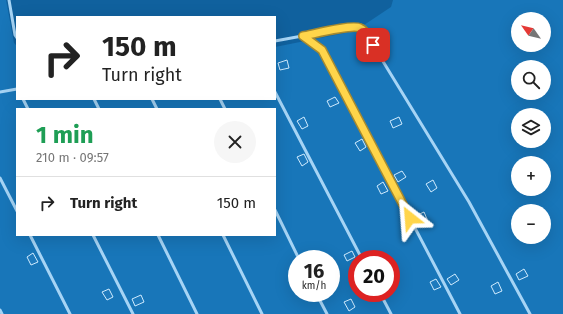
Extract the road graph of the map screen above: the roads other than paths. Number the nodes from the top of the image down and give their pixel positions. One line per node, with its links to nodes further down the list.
1 (9, 0): 2 (lane)
2 (16, 36)
3 (303, 36): 4 (lane); 27 (lane); 28 (lane)
4 (276, 41)
5 (16, 89): 6 (lane)
6 (0, 92)
7 (276, 94): 16 (lane)
8 (0, 178): 9 (lane)
9 (16, 209)
10 (276, 212): 15 (lane)
11 (31, 236): 21 (lane)
12 (94, 236): 22 (lane)
13 (158, 236): 23 (lane)
14 (223, 236): 24 (lane)
15 (295, 250)
16 (357, 250)
17 (321, 302): 25 (lane)
18 (385, 302): 26 (lane)
19 (0, 310): 20 (lane)
20 (2, 314)
21 (70, 314)
22 (133, 314)
23 (197, 314)
24 (262, 314)
25 (327, 314)
26 (391, 314)
27 (460, 314)
28 (530, 314)

